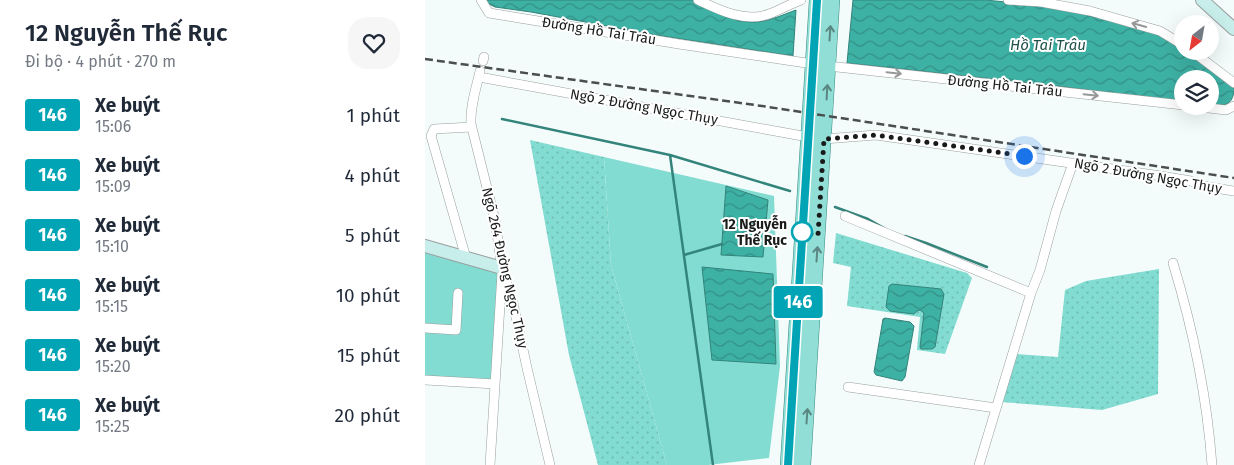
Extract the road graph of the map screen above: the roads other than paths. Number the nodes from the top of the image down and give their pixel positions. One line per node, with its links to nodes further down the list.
1 (481, 0): 11 (street, Đường Hồ Tai Trâu)
2 (698, 0): 3 (street)
3 (801, 0)
4 (817, 0): 11 (main road)
5 (833, 0): 12 (main road, one-way to 5)
6 (1008, 0): 9 (street, one-way to 6)
7 (1202, 0): 8 (street)
8 (1233, 26)
9 (1174, 40)
10 (1204, 60): 14 (street)
11 (813, 64): 19 (main road)
12 (828, 66): 15 (street, Đường Hồ Tai Trâu, one-way to 15); 20 (main road, one-way to 12)
13 (480, 74): 18 (street, Ngõ 264 Đường Ngọc Thụy); 19 (street, Ngõ 2 Đường Ngọc Thụy)
14 (1234, 83)
15 (1174, 104)
16 (1234, 106): 17 (street)
17 (1219, 109)
18 (472, 127): 25 (street); 27 (street, Ngõ 264 Đường Ngọc Thụy)
19 (808, 137): 37 (main road)
20 (824, 139): 21 (street, Ngõ 2 Đường Ngọc Thụy); 38 (main road, one-way to 20)
21 (1073, 163): 22 (street, Ngõ 2 Đường Ngọc Thụy); 29 (street)
22 (1234, 191)
23 (845, 216): 29 (street)
24 (425, 246): 25 (street)
25 (466, 258): 27 (street)
26 (1173, 263): 40 (street)
27 (502, 268): 32 (street); 36 (street, Ngõ 264 Đường Ngọc Thụy)
28 (458, 293): 30 (street)
29 (1031, 293): 34 (street)
30 (425, 328)
31 (425, 380): 32 (street)
32 (495, 384): 35 (street)
33 (848, 388): 34 (street)
34 (995, 408): 39 (street)
35 (490, 465)
36 (550, 465)
37 (787, 465)
38 (803, 465)
39 (979, 465)
40 (1212, 465)

